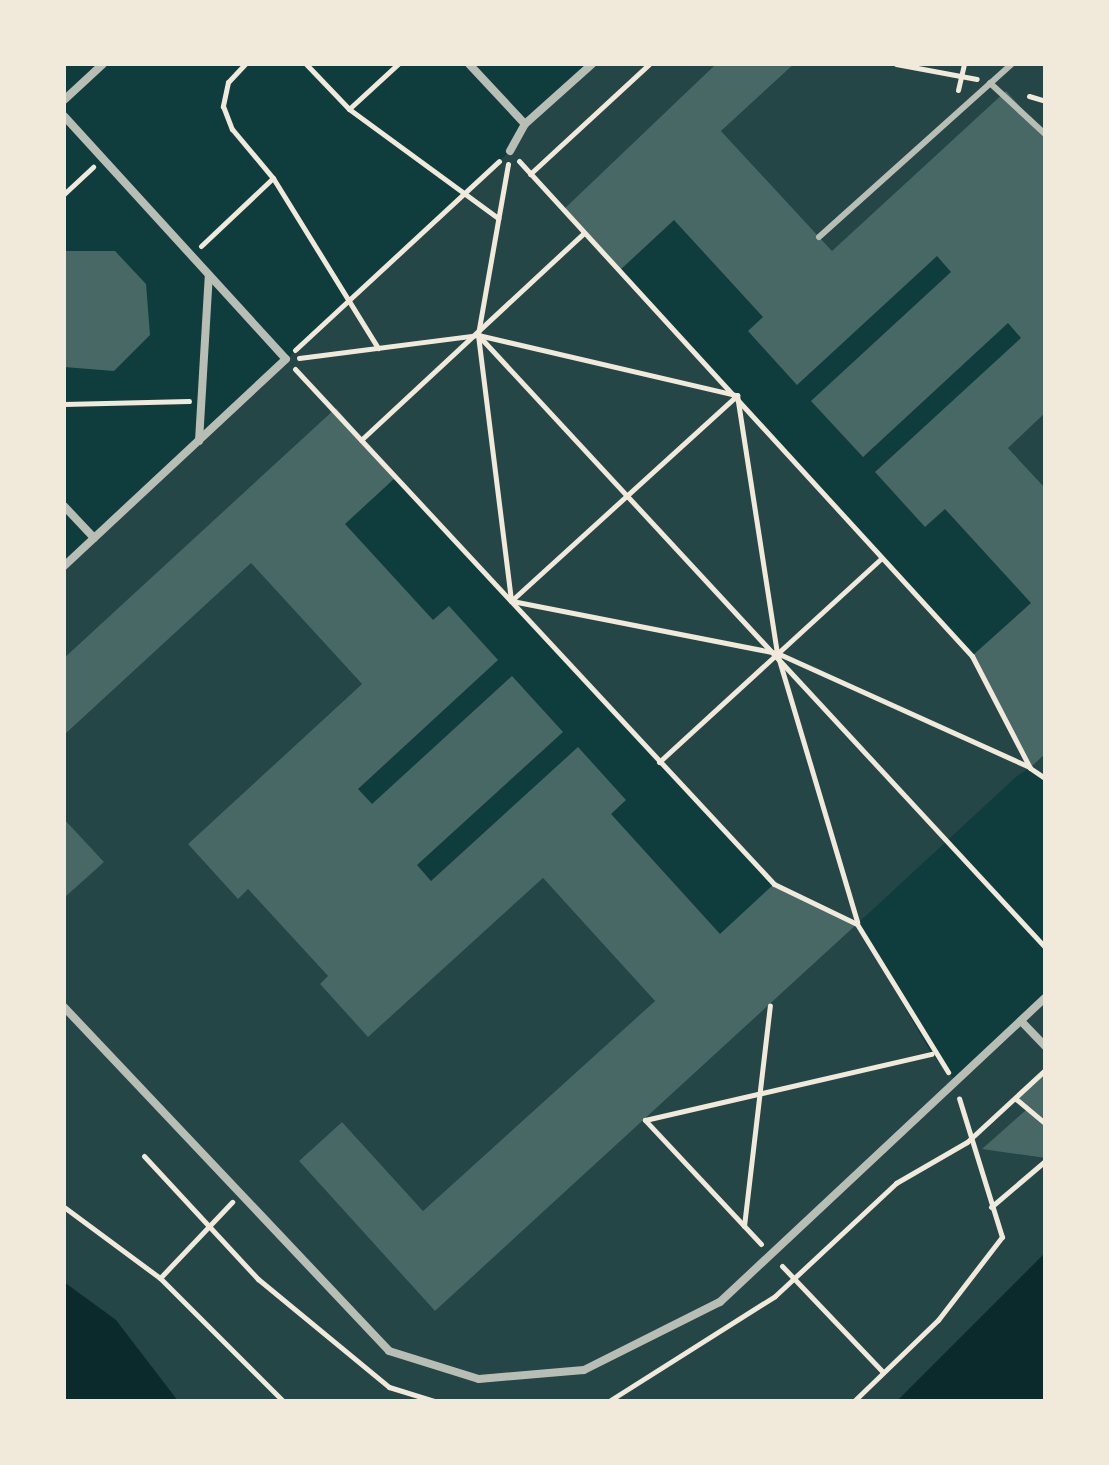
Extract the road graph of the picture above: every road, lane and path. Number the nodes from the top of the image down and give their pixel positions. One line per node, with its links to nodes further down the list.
1 (103, 64): 12 (street)
2 (245, 64): 20 (path)
3 (306, 64): 13 (path)
4 (398, 64): 13 (path)
5 (469, 64): 15 (street)
6 (592, 64): 15 (street)
7 (649, 64): 19 (path)
8 (964, 64): 10 (path)
9 (1012, 64): 11 (lane)
10 (962, 74)
11 (990, 83): 16 (lane); 25 (lane)
12 (64, 100)
13 (349, 109): 22 (path)
14 (64, 116): 18 (street)
15 (525, 124): 17 (street)
16 (1045, 134)
17 (510, 151): 19 (path); 22 (path); 23 (path)
18 (103, 158): 21 (path); 26 (street)
19 (530, 174): 24 (path)
20 (273, 178): 26 (path); 28 (path)
21 (64, 194)
22 (464, 194): 23 (path); 28 (path)
23 (498, 219): 29 (path)
24 (584, 233): 29 (path); 32 (path)
25 (819, 237)
26 (191, 255): 27 (street)
27 (209, 275): 31 (street); 33 (street)
28 (352, 298): 30 (path); 31 (path)
29 (478, 335): 30 (path); 32 (path); 35 (path); 37 (path); 42 (path)
30 (378, 348): 31 (path)
31 (286, 359): 35 (path); 36 (street)
32 (737, 395): 37 (path); 40 (path); 43 (path)
33 (202, 400): 34 (path); 36 (street)
34 (64, 404)
35 (361, 440): 42 (path)
36 (199, 441): 39 (street)
37 (627, 493): 42 (path); 43 (path)
38 (64, 506): 39 (street)
39 (94, 538): 41 (street)
40 (882, 558): 43 (path); 45 (path)
41 (64, 566)
42 (511, 601): 43 (path); 44 (path)
43 (777, 653): 44 (path); 45 (path); 47 (path); 48 (path)
44 (659, 762): 47 (path)
45 (1030, 768): 46 (path)
46 (1045, 778)
47 (857, 924): 54 (path)
48 (1045, 947)
49 (1045, 998): 52 (street)
50 (770, 1006): 57 (path)
51 (64, 1007): 64 (street)
52 (1021, 1021): 53 (street); 56 (street)
53 (1045, 1046)
54 (931, 1054): 56 (path); 57 (path)
55 (1045, 1070): 58 (path)
56 (956, 1081): 61 (path); 64 (street)
57 (761, 1093): 59 (path); 68 (path)
58 (1016, 1099): 60 (path); 61 (path)
59 (645, 1120)
60 (1045, 1123)
61 (967, 1142): 66 (path); 72 (path)
62 (144, 1156): 67 (path)
63 (1045, 1161): 66 (path)
64 (238, 1196): 67 (path)
65 (64, 1207): 69 (path)
66 (991, 1208): 73 (path)
67 (209, 1226): 69 (path); 71 (path)
68 (744, 1226)
69 (160, 1278): 70 (path)
70 (283, 1401)
71 (434, 1401)
72 (609, 1401)
73 (854, 1401)

